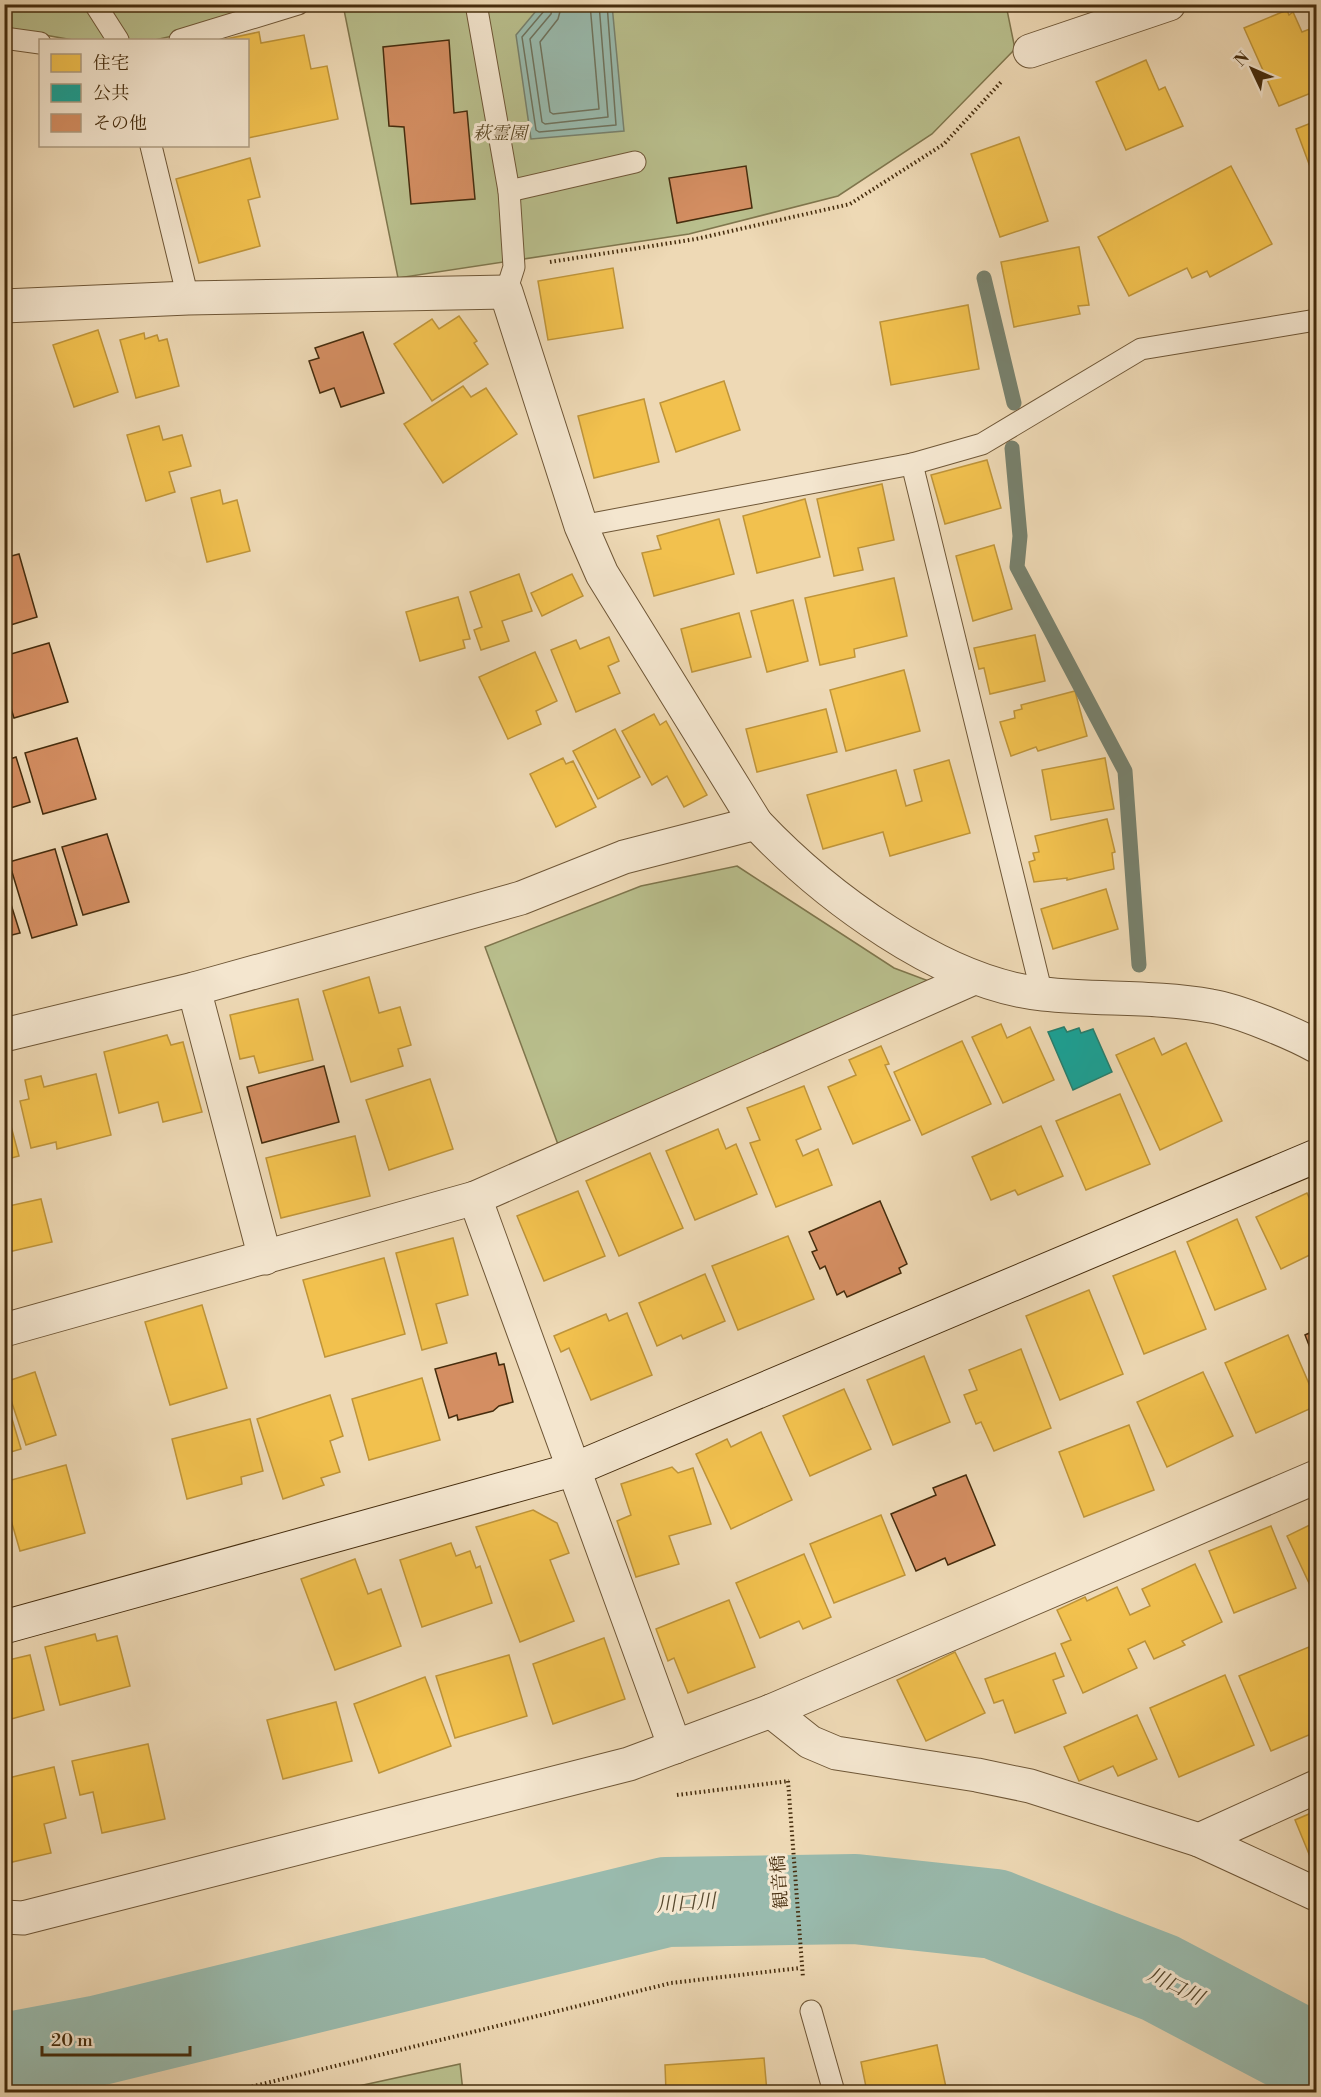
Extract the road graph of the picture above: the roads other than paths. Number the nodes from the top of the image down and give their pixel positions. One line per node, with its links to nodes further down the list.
1 (95, 4): 6 (lane)
2 (298, 4): 7 (lane)
3 (476, 4): 12 (lane)
4 (1169, 4): 9 (street)
5 (4, 38): 8 (lane)
6 (117, 39)
7 (183, 39)
8 (39, 43)
9 (1030, 51)
10 (151, 147): 14 (lane)
11 (635, 162): 12 (lane)
12 (509, 191): 13 (lane)
13 (510, 280): 14 (street); 18 (street)
14 (188, 298): 15 (street)
15 (4, 306)
16 (1317, 320): 17 (lane)
17 (912, 464): 18 (lane); 22 (lane)
18 (581, 526): 19 (street)
19 (756, 823): 20 (street); 21 (street)
20 (974, 978): 22 (street); 26 (street)
21 (194, 989): 23 (street); 27 (street)
22 (1042, 994): 24 (street)
23 (4, 1035)
24 (1317, 1046)
25 (1317, 1156): 29 (street)
26 (475, 1198): 27 (street); 29 (street)
27 (265, 1258): 28 (street)
28 (4, 1330)
29 (575, 1469): 31 (street); 33 (street)
30 (1317, 1477): 32 (street)
31 (4, 1627)
32 (771, 1711): 33 (street); 35 (street)
33 (675, 1747): 37 (street)
34 (1317, 1787): 35 (street)
35 (1199, 1840): 36 (street)
36 (1317, 1894)
37 (4, 1917)
38 (811, 2011): 39 (lane)
39 (834, 2092)

